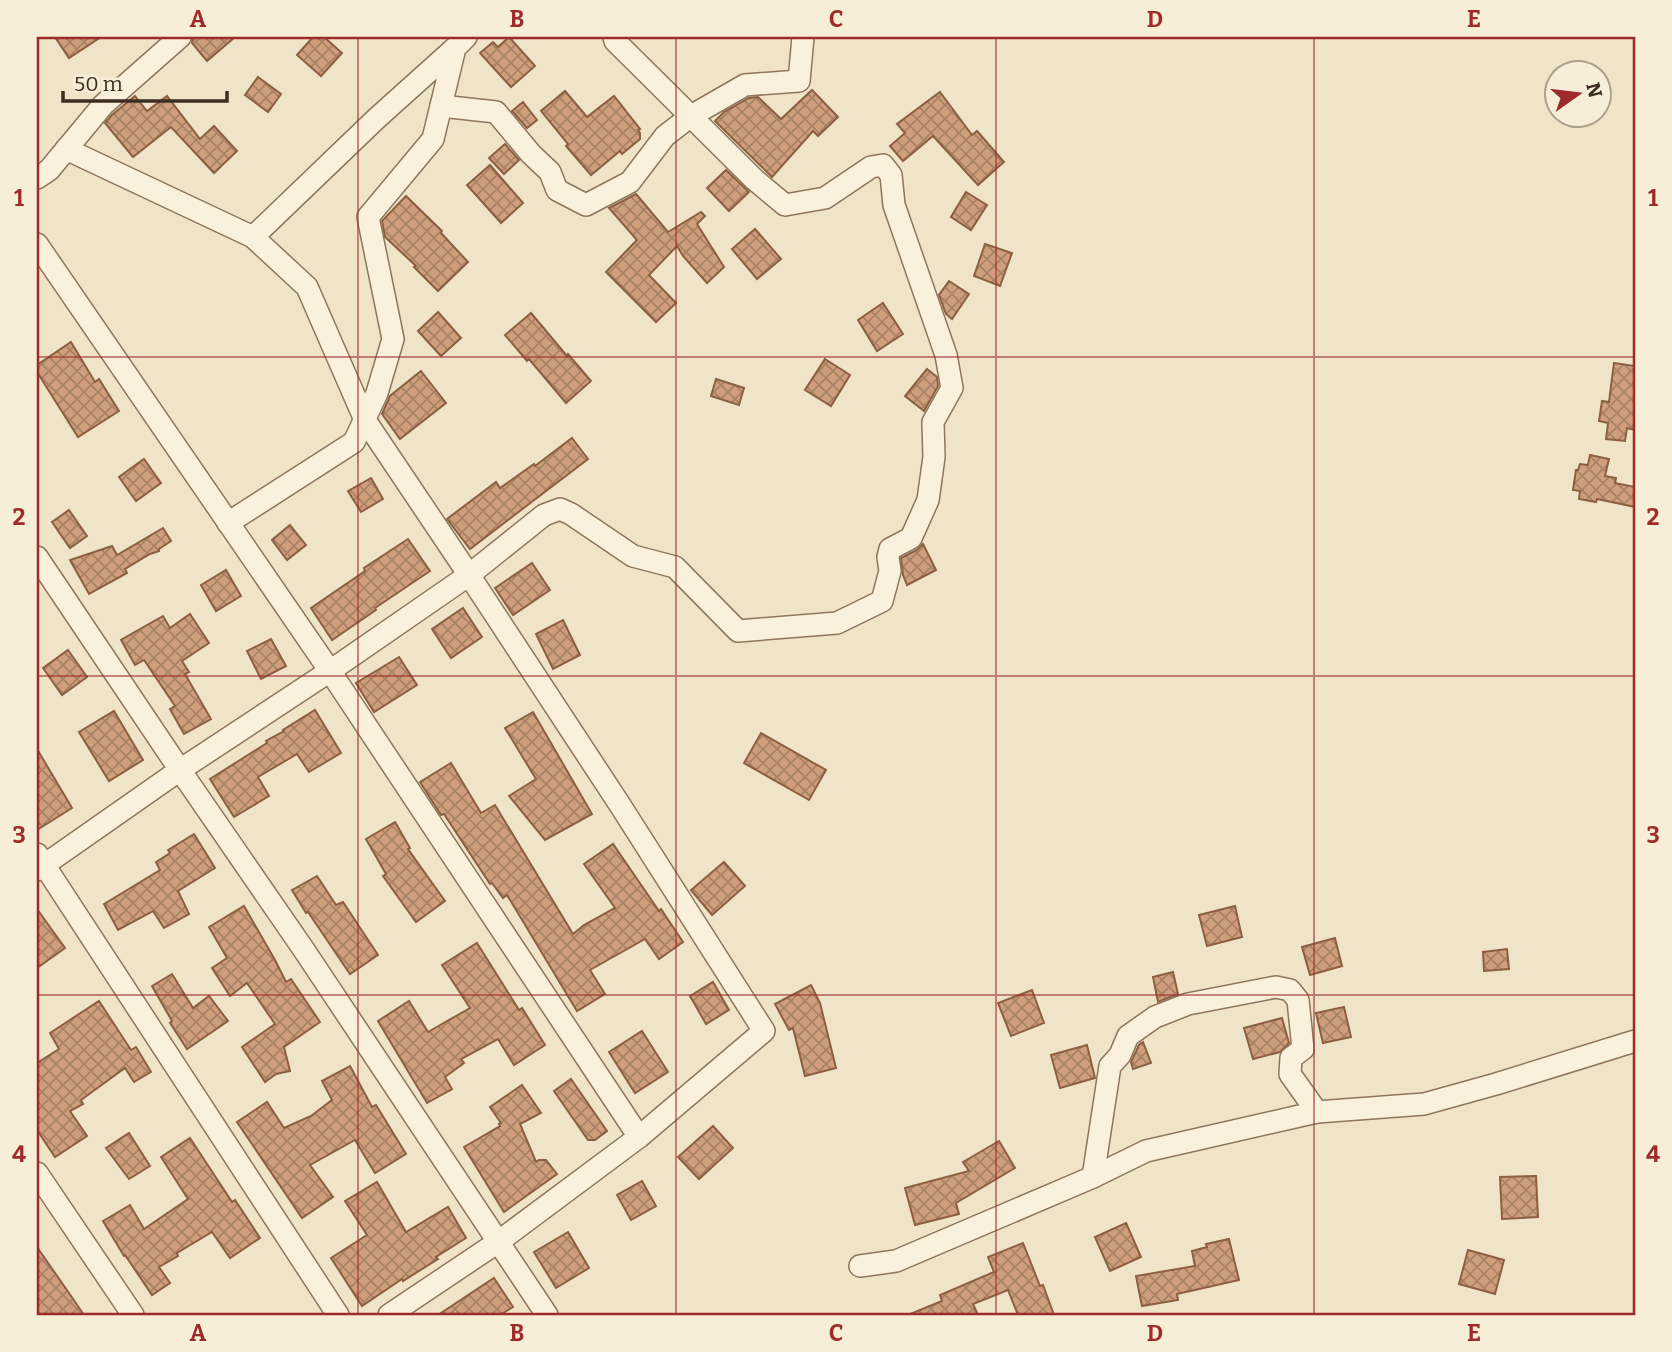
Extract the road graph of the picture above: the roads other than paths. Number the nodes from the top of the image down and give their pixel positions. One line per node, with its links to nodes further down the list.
1 (180, 37): 7 (street)
2 (614, 37): 6 (street)
3 (803, 37): 6 (street)
4 (461, 42): 5 (street); 9 (street)
5 (441, 106): 6 (street); 11 (street)
6 (691, 116): 14 (street)
7 (66, 149): 8 (street); 9 (street)
8 (37, 178)
9 (253, 237): 11 (street)
10 (37, 244): 12 (street)
11 (365, 420): 12 (street); 14 (street)
12 (228, 523): 15 (street)
13 (37, 557): 16 (street)
14 (469, 575): 15 (street); 20 (street)
15 (330, 671): 16 (street); 20 (street)
16 (180, 770): 17 (street); 23 (street)
17 (39, 863): 26 (street)
18 (1635, 1041): 19 (street)
19 (1317, 1112): 22 (street); 22 (street)
20 (639, 1137): 23 (street)
21 (37, 1173): 25 (street)
22 (1093, 1177): 24 (street)
23 (498, 1242): 27 (street); 28 (street)
24 (860, 1266)
25 (133, 1315)
26 (338, 1315)
27 (389, 1315)
28 (547, 1315)

